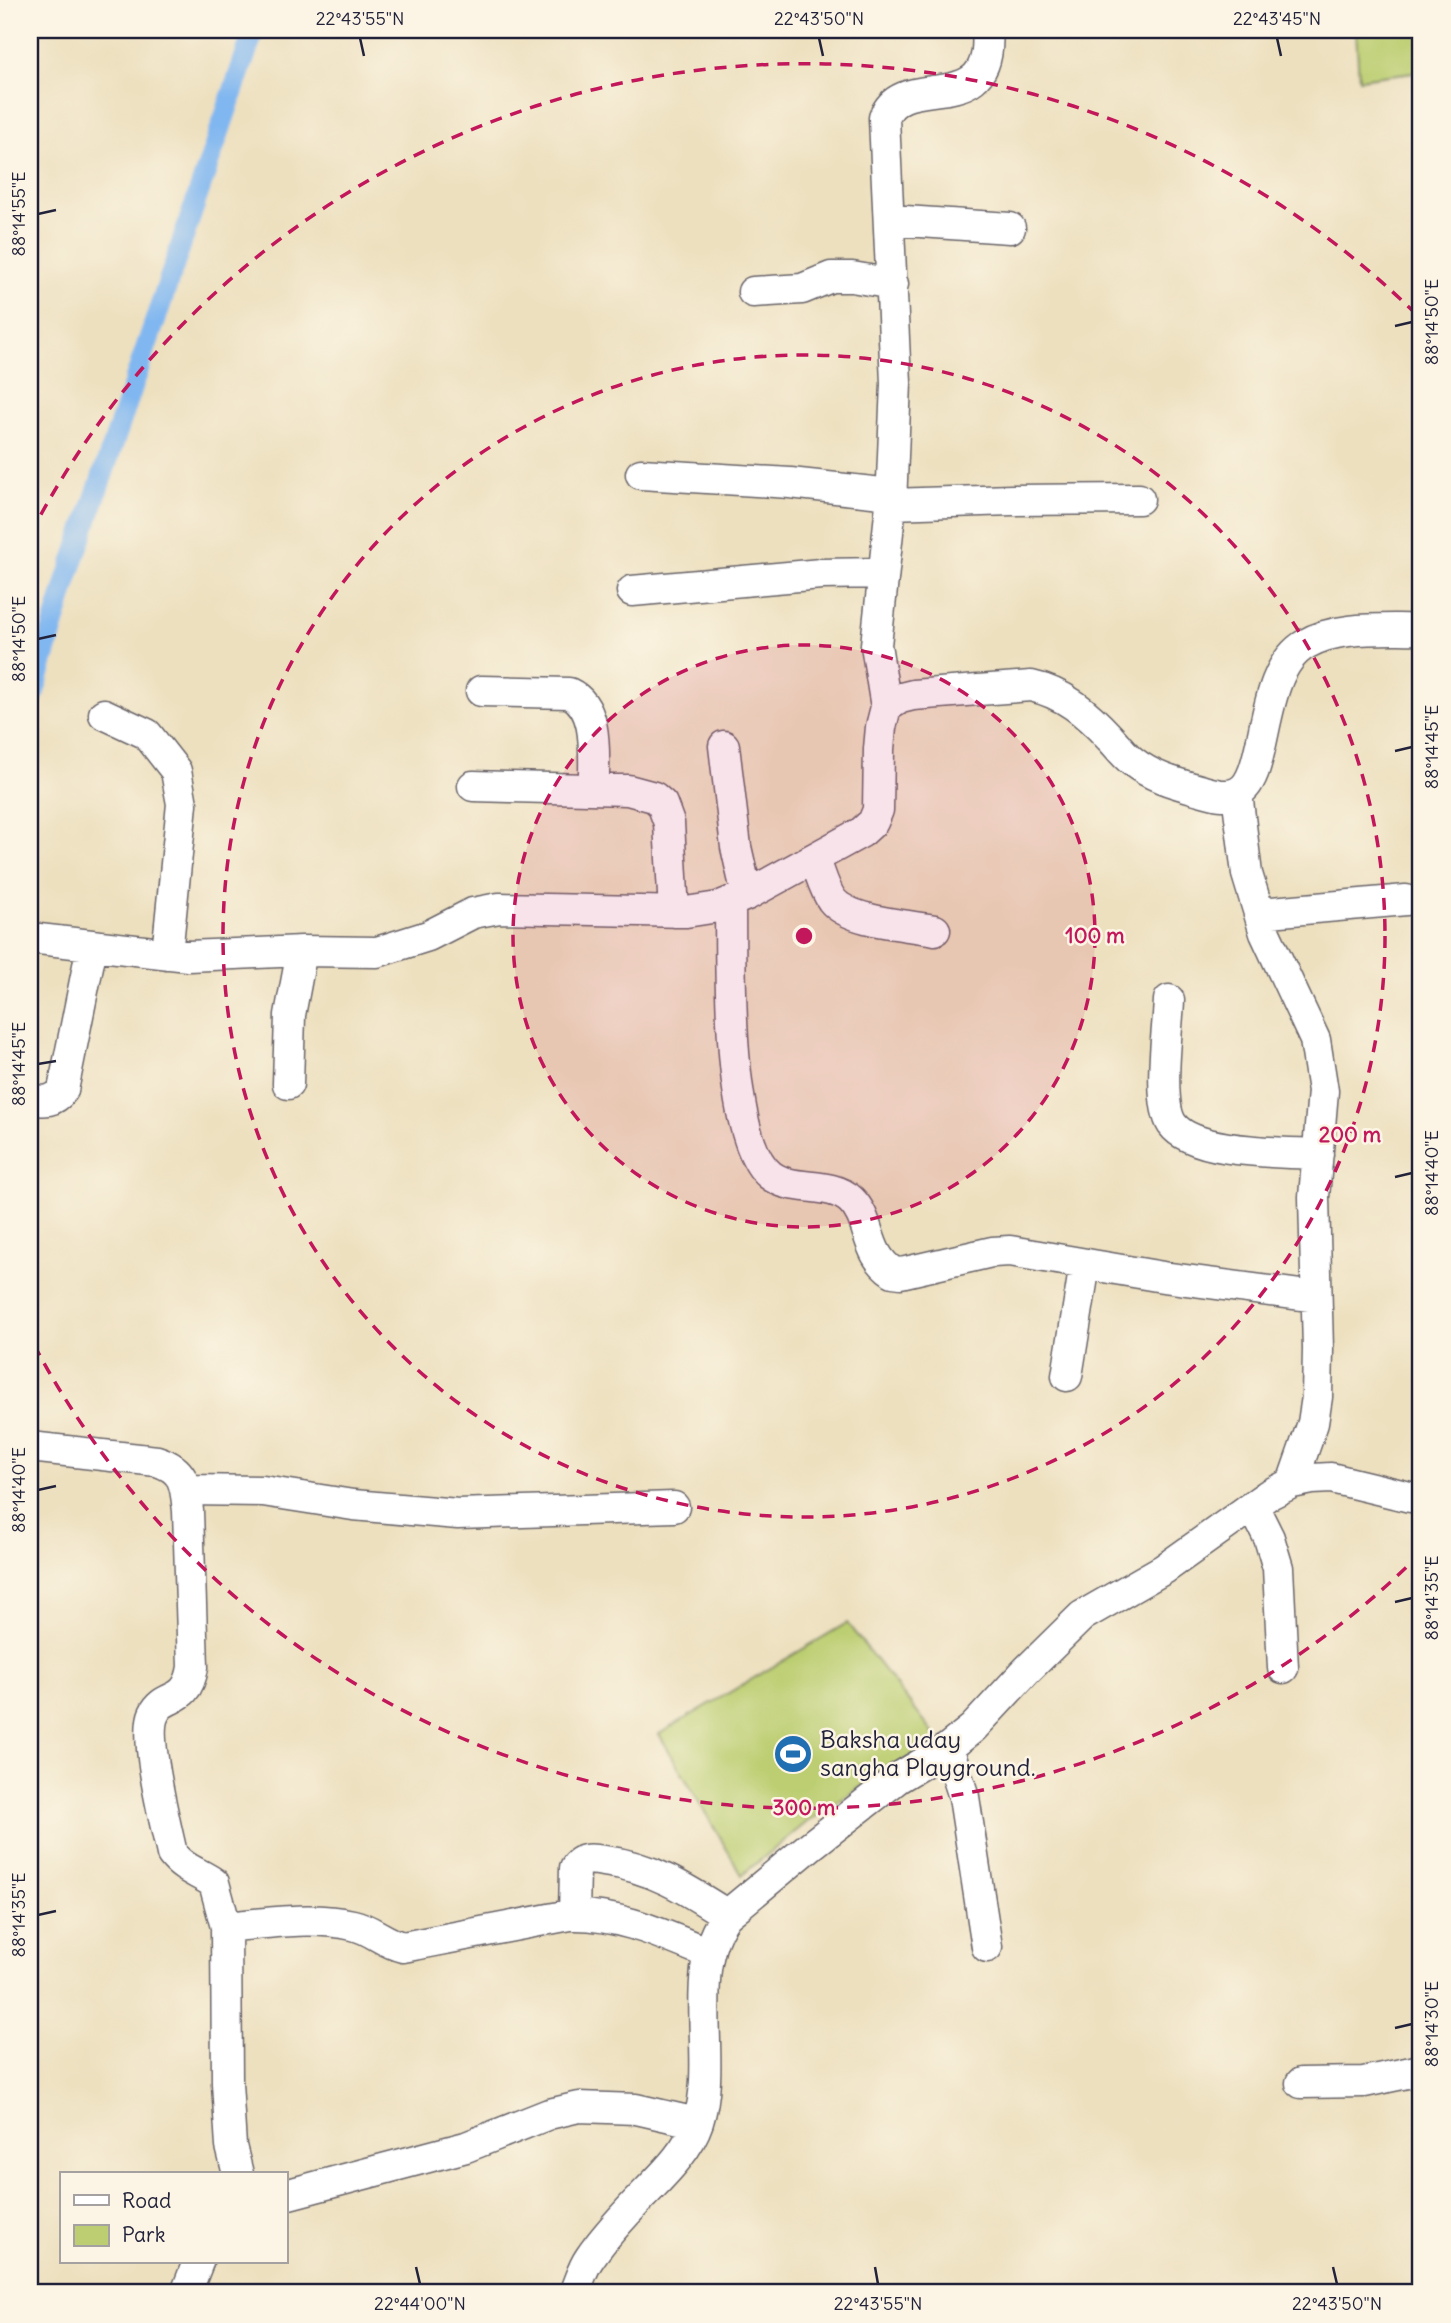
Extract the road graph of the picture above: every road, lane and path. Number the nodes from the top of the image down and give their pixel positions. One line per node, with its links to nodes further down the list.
1 (987, 30): 2 (street)
2 (890, 220): 3 (street); 4 (street)
3 (1010, 228)
4 (892, 284): 5 (street); 7 (street)
5 (753, 292)
6 (641, 474): 7 (street)
7 (891, 499): 8 (street); 9 (street)
8 (1139, 499)
9 (883, 573): 10 (street); 13 (street)
10 (632, 590)
11 (1421, 629): 18 (street)
12 (481, 691): 17 (street)
13 (886, 707): 18 (street); 19 (street)
14 (104, 714): 28 (street)
15 (723, 746): 20 (street)
16 (473, 786): 17 (street)
17 (594, 789): 22 (street)
18 (1237, 793): 23 (street)
19 (815, 859): 20 (street); 24 (street)
20 (738, 899): 22 (street); 33 (street)
21 (1406, 900): 23 (street)
22 (674, 912): 27 (street)
23 (1259, 913): 32 (street)
24 (935, 930)
25 (30, 938): 26 (street)
26 (92, 946): 28 (street); 31 (street)
27 (302, 951): 28 (street); 30 (street)
28 (167, 954)
29 (1169, 1000): 32 (street)
30 (288, 1084)
31 (30, 1099)
32 (1318, 1154): 34 (street)
33 (1086, 1264): 34 (street); 35 (street)
34 (1316, 1297): 37 (street)
35 (1067, 1376)
36 (30, 1447): 38 (street)
37 (1292, 1483): 39 (street); 40 (street)
38 (186, 1490): 41 (street); 46 (street)
39 (1421, 1497)
40 (1253, 1506): 42 (street); 43 (street)
41 (674, 1507)
42 (1283, 1668)
43 (948, 1748): 45 (street); 47 (street)
44 (574, 1915): 45 (street); 46 (street); 48 (street)
45 (727, 1915): 48 (street)
46 (226, 1927): 52 (street)
47 (987, 1947)
48 (708, 1953): 51 (street)
49 (1421, 2070): 50 (street)
50 (1301, 2083)
51 (697, 2123): 53 (street); 56 (street)
52 (238, 2172)
53 (287, 2193)
54 (197, 2264): 55 (street)
55 (186, 2293)
56 (574, 2293)

